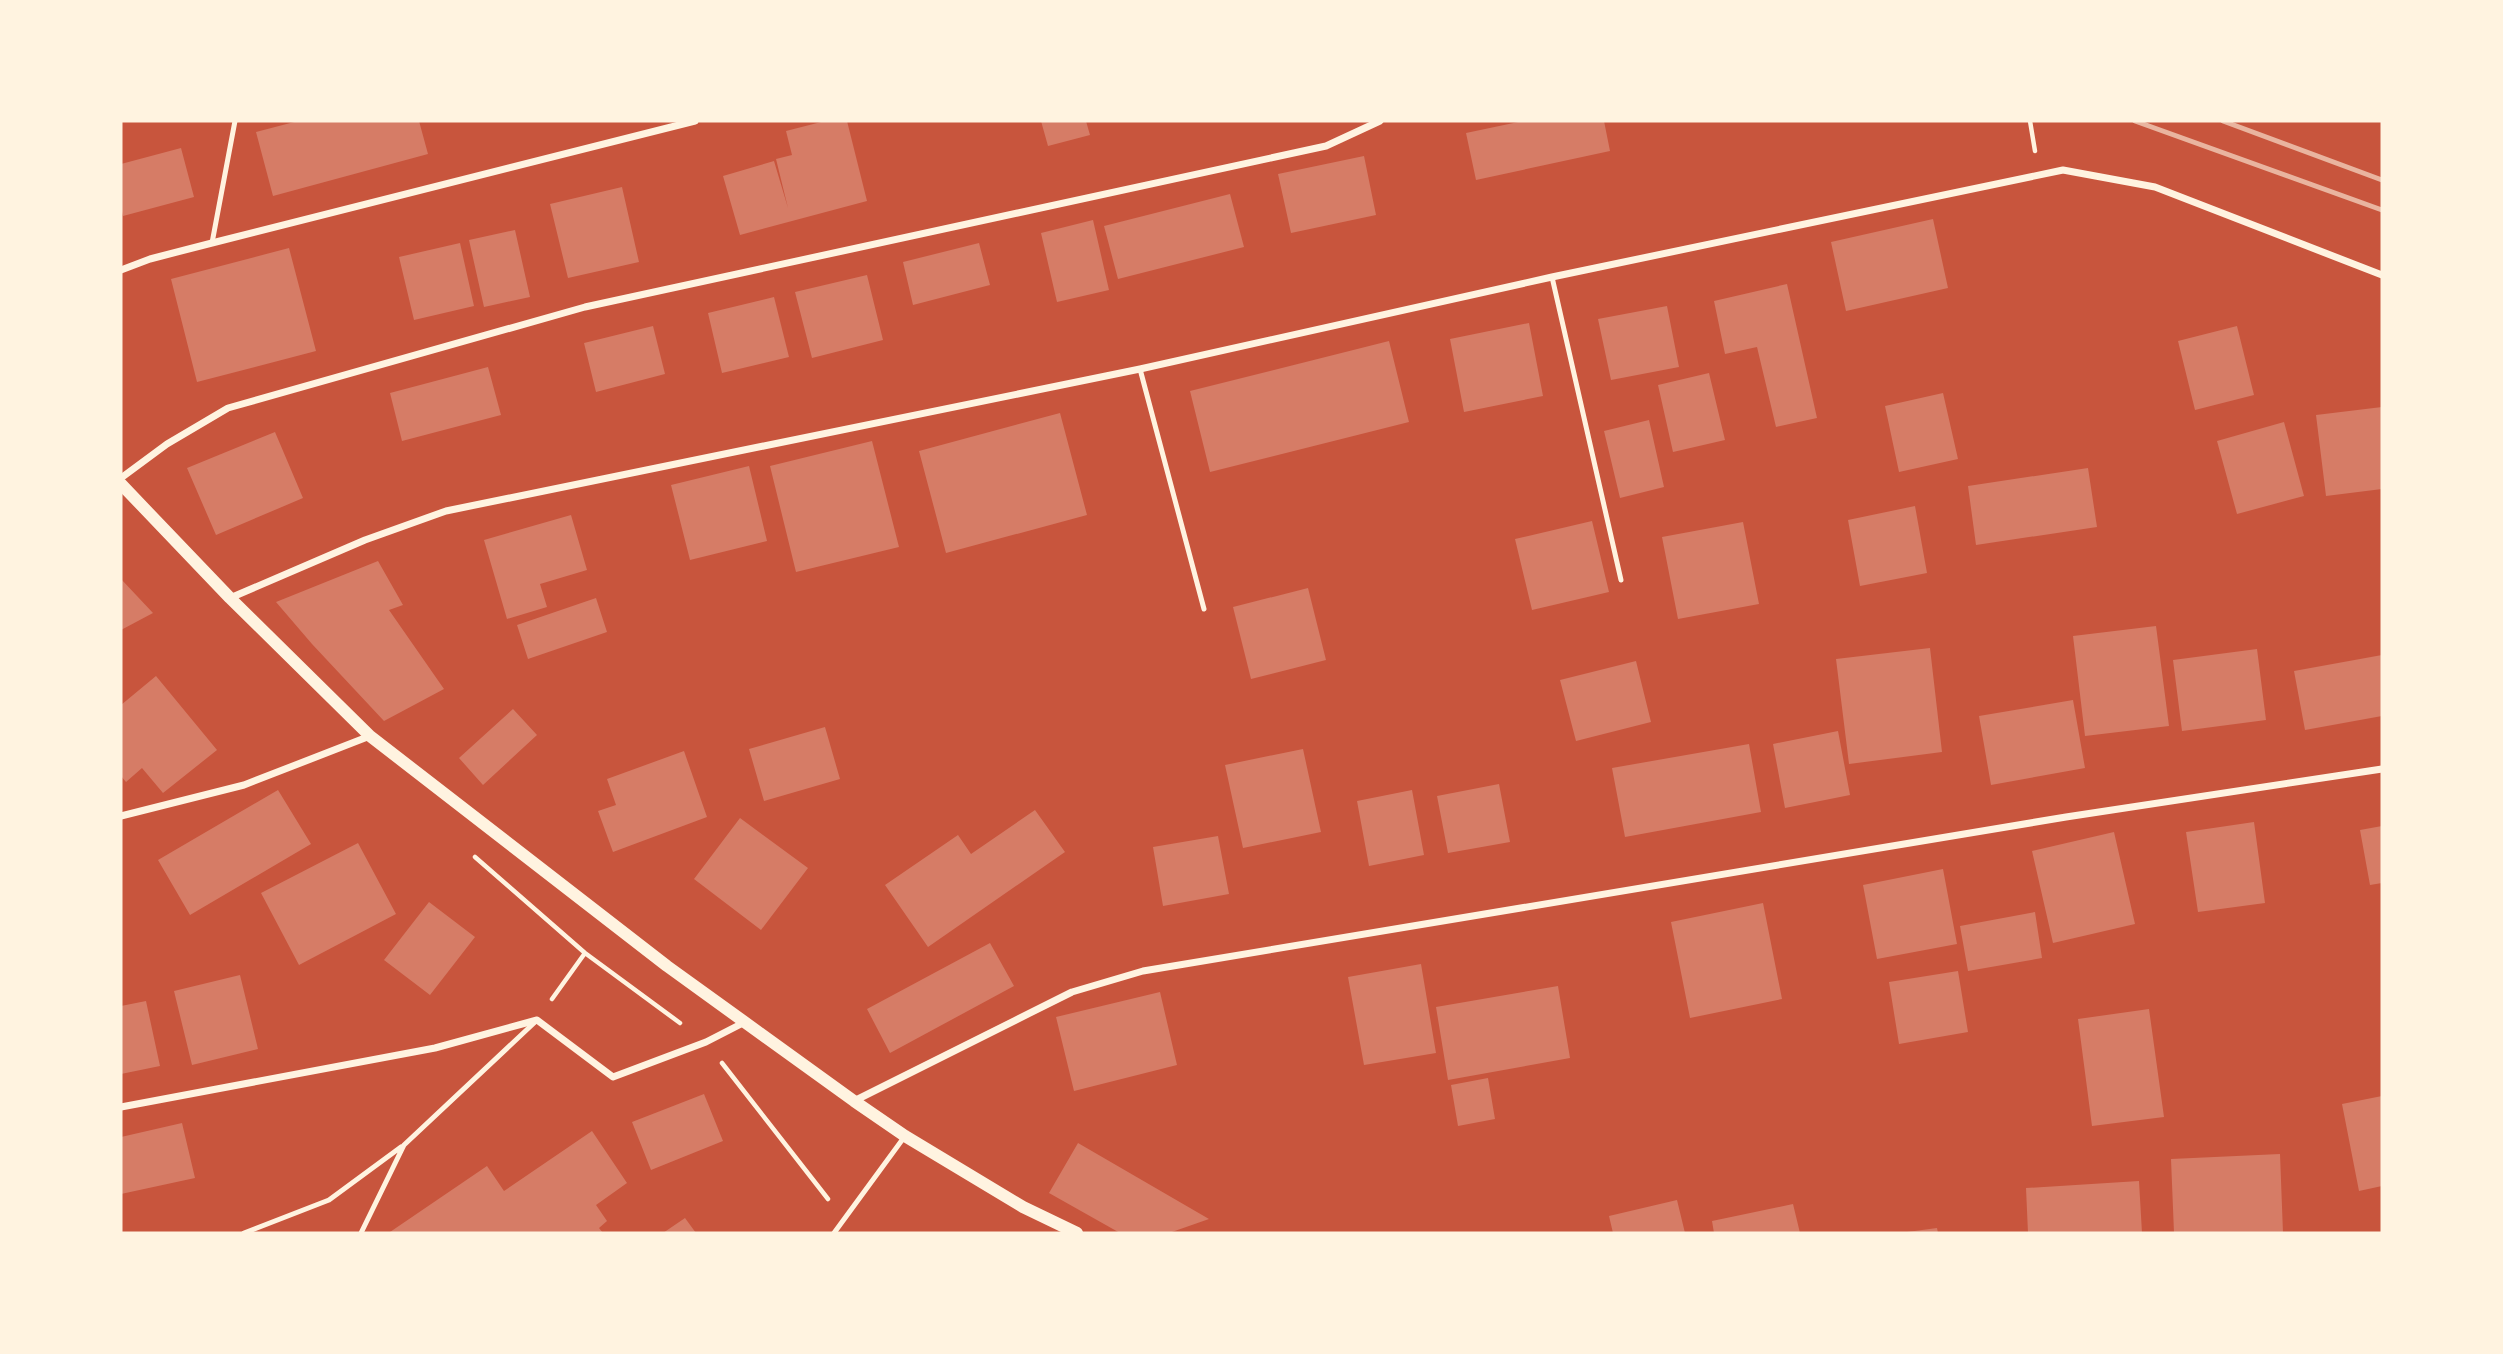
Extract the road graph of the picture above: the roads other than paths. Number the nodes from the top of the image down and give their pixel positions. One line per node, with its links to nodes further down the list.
1 (235, 121): 4 (lane)
2 (695, 121): 4 (street)
3 (1380, 121): 9 (street)
4 (212, 243): 5 (street)
5 (121, 270)
6 (2382, 275): 7 (street)
7 (1552, 278): 8 (street); 11 (lane)
8 (1140, 369): 12 (street); 13 (lane)
9 (121, 478)
10 (121, 484): 12 (street)
11 (1621, 580)
12 (230, 598): 14 (street)
13 (1204, 608)
14 (370, 736): 16 (street); 18 (street)
15 (2382, 769): 19 (street)
16 (121, 816)
17 (537, 1020): 18 (street); 20 (street); 22 (lane)
18 (743, 1023): 19 (street)
19 (854, 1101): 21 (street)
20 (121, 1107)
21 (905, 1136): 25 (lane); 26 (street)
22 (404, 1145): 23 (lane); 24 (lane)
23 (244, 1233)
24 (361, 1233)
25 (834, 1233)
26 (1077, 1233)

